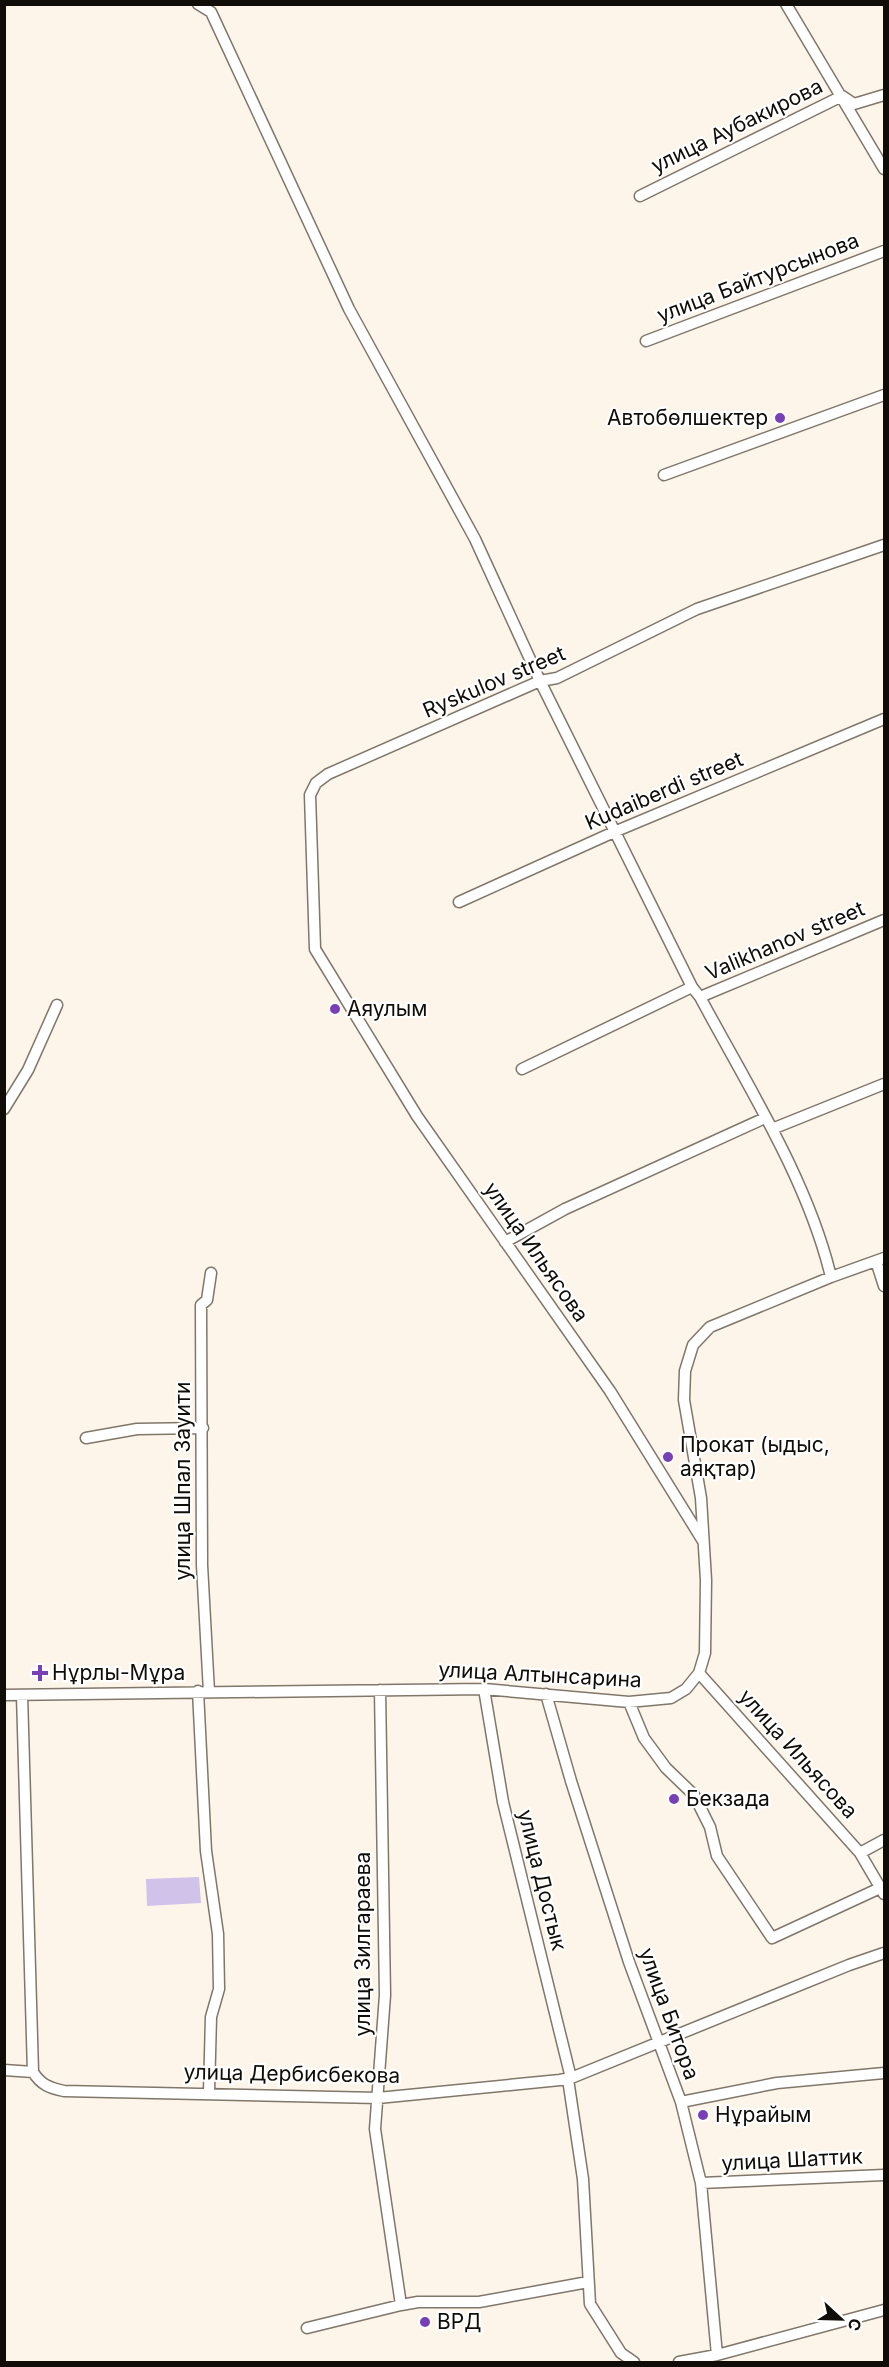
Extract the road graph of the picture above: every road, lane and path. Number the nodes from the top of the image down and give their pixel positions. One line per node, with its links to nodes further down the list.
1 (198, 4): 12 (street)
2 (786, 4): 3 (street)
3 (842, 96): 4 (street, улица Аубакирова); 5 (street); 6 (street, улица Аубакирова)
4 (885, 96)
5 (885, 169)
6 (640, 196)
7 (885, 251): 8 (street, улица Байтурсынова)
8 (646, 341)
9 (885, 395): 10 (street)
10 (664, 475)
11 (885, 545): 12 (street, Ryskulov street)
12 (540, 681): 14 (street); 17 (street, Ryskulov street)
13 (885, 719): 14 (street, Kudaiberdi street)
14 (614, 832): 15 (street, Kudaiberdi street); 18 (street)
15 (459, 902)
16 (885, 920): 19 (street, Valikhanov street)
17 (337, 986): 26 (street, улица Ильясова)
18 (692, 987): 19 (street); 21 (street)
19 (700, 997): 24 (street)
20 (57, 1005): 23 (street)
21 (522, 1069)
22 (885, 1084): 25 (street)
23 (4, 1109)
24 (765, 1118): 25 (street); 26 (street)
25 (771, 1129): 29 (street)
26 (505, 1242): 33 (street, улица Ильясова)
27 (880, 1259): 29 (street); 30 (street)
28 (211, 1272): 31 (street, улица Шпал Зауити)
29 (831, 1277): 33 (street)
30 (885, 1286)
31 (203, 1428): 32 (street); 37 (street, улица Шпал Зауити)
32 (86, 1438)
33 (703, 1541): 34 (street)
34 (699, 1673): 41 (street, улица Алтынсарина); 43 (street, улица Ильясова)
35 (484, 1689): 36 (street, улица Алтынсарина); 38 (street, улица Алтынсарина); 50 (street, улица Достык)
36 (380, 1690): 37 (street, улица Алтынсарина); 52 (street, улица Зилгараева)
37 (203, 1691): 40 (street, улица Алтынсарина); 51 (street, улица Шпал Зауити)
38 (546, 1694): 41 (street, улица Алтынсарина); 46 (street, улица Битора)
39 (4, 1695): 40 (street, улица Алтынсарина)
40 (22, 1695): 48 (street)
41 (629, 1702): 44 (street)
42 (885, 1840): 43 (street)
43 (860, 1853): 44 (street, улица Ильясова)
44 (882, 1891)
45 (885, 1953): 46 (street, улица Дербисбекова)
46 (658, 2043): 50 (street, улица Дербисбекова); 53 (street, улица Битора)
47 (4, 2070): 48 (street)
48 (33, 2072): 51 (street, улица Дербисбекова)
49 (885, 2073): 53 (street)
50 (569, 2078): 52 (street, улица Дербисбекова); 56 (street, улица Достык)
51 (209, 2092): 52 (street, улица Дербисбекова)
52 (378, 2098): 57 (street, улица Зилгараева)
53 (681, 2102): 55 (street, улица Битора)
54 (885, 2175): 55 (street, улица Шаттик)
55 (701, 2183): 60 (street, улица Битора)
56 (588, 2282): 57 (street); 61 (street, улица Достык)
57 (401, 2305): 59 (street)
58 (885, 2310): 60 (street)
59 (307, 2328)
60 (717, 2355): 62 (street)
61 (634, 2362)
62 (679, 2362)

